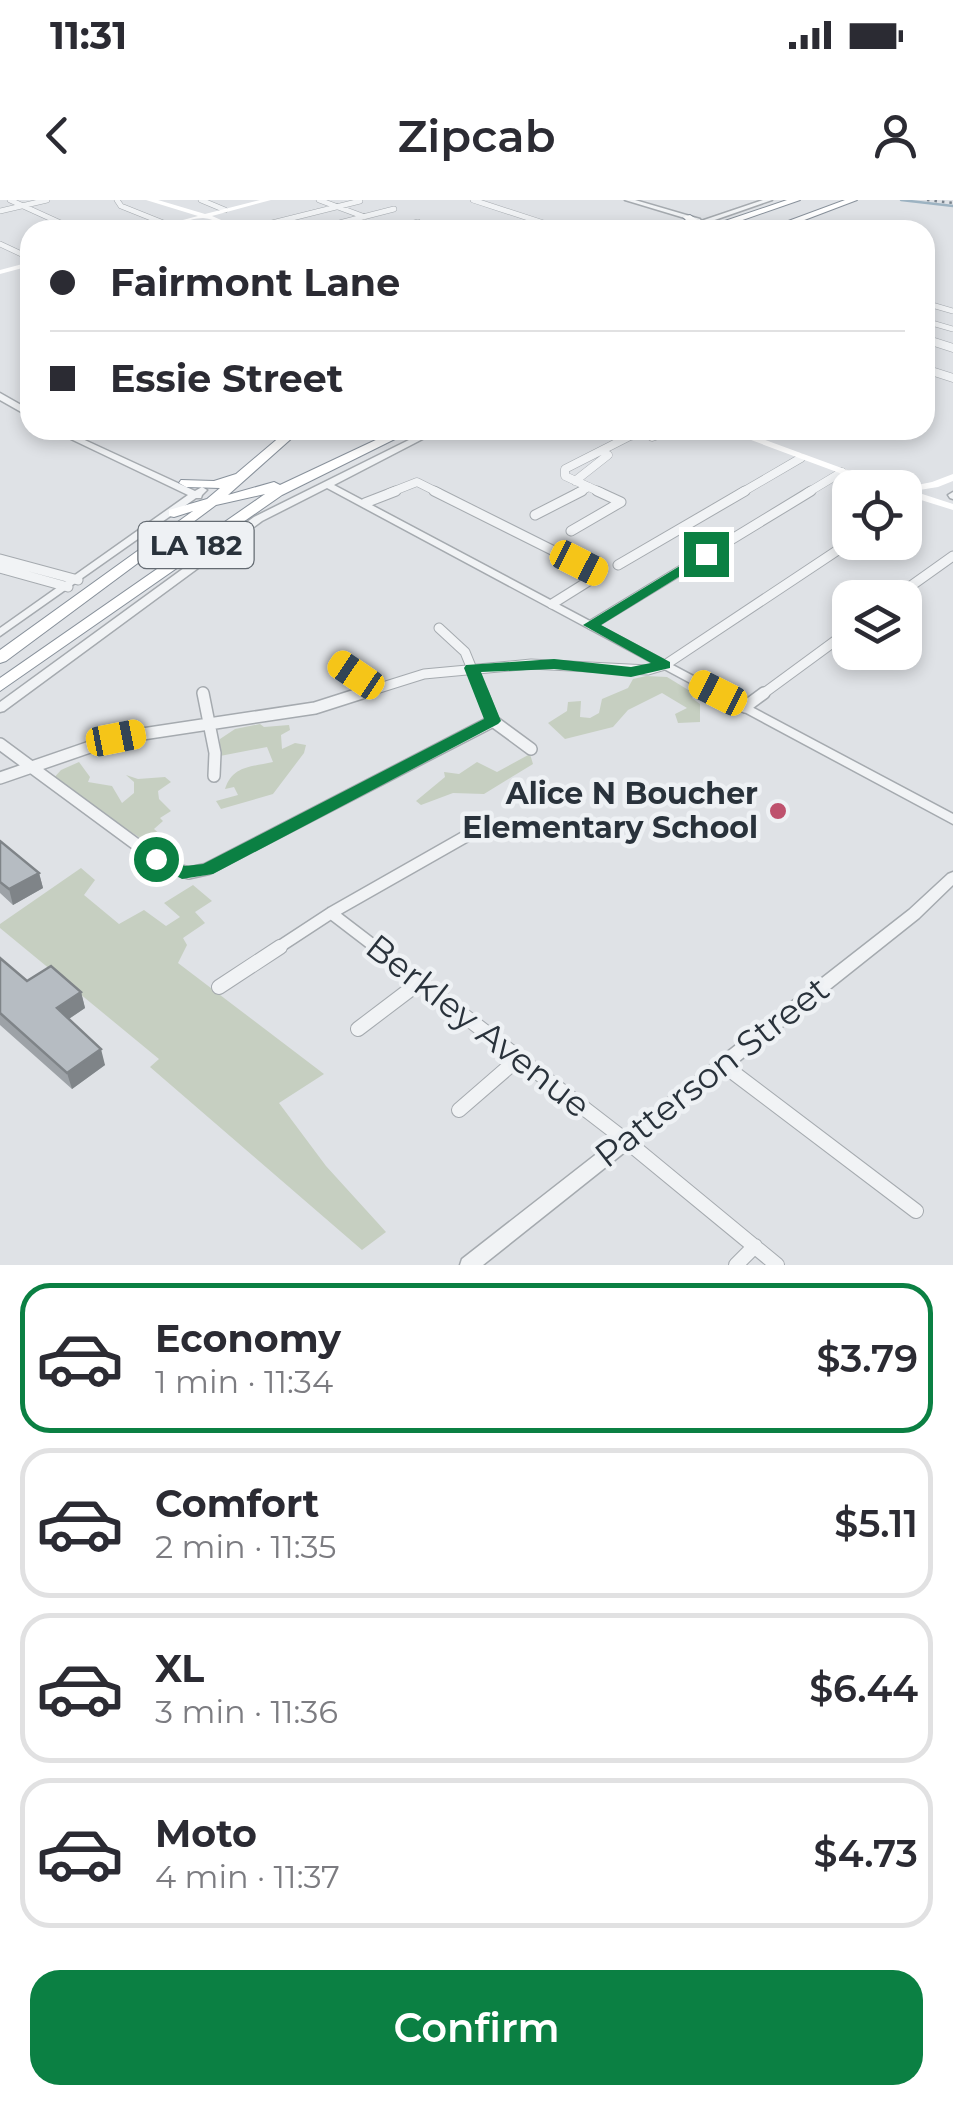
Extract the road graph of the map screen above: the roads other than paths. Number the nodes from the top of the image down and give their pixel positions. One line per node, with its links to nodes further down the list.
1 (10, 200): 15 (street)
2 (47, 200): 15 (street)
3 (117, 200): 25 (street)
4 (149, 200): 21 (main road)
5 (201, 200): 17 (street)
6 (268, 200): 17 (main road)
7 (319, 200): 16 (street)
8 (473, 200): 30 (street)
9 (628, 200): 23 (street)
10 (770, 200): 32 (street)
11 (796, 200): 20 (highway)
12 (838, 200): 35 (highway)
13 (853, 200): 36 (highway)
14 (360, 201): 16 (street)
15 (22, 206): 19 (street); 24 (street)
16 (338, 207): 22 (street); 28 (street)
17 (225, 210): 21 (main road)
18 (394, 210): 22 (street)
19 (0, 211)
20 (760, 212): 33 (highway); 34 (highway)
21 (203, 215): 26 (main road); 27 (main road)
22 (366, 216): 29 (street)
23 (687, 217): 31 (highway)
24 (54, 220)
25 (155, 220)
26 (186, 220)
27 (215, 220)
28 (284, 220)
29 (351, 220)
30 (535, 220)
31 (692, 220)
32 (718, 220)
33 (742, 220)
34 (745, 220)
35 (795, 220)
36 (796, 220)
37 (78, 440): 55 (street)
38 (284, 440): 46 (highway, LA 182)
39 (385, 440): 45 (highway, LA 182); 56 (highway)
40 (416, 440): 51 (street)
41 (632, 440): 43 (street)
42 (755, 440): 44 (main road)
43 (602, 454): 50 (street); 50 (street)
44 (801, 458): 47 (main road); 66 (street)
45 (338, 463): 51 (highway); 57 (highway, LA 182)
46 (252, 468): 55 (highway); 56 (highway, LA 182)
47 (836, 470)
48 (953, 477): 53 (main road)
49 (832, 478): 72 (street)
50 (575, 481): 52 (street)
51 (326, 484): 57 (highway); 58 (street); 84 (street)
52 (589, 487): 61 (street); 62 (street)
53 (922, 488)
54 (922, 496): 59 (main road)
55 (196, 497): 56 (highway, LA 182); 60 (highway); 76 (highway, LA 182)
56 (218, 498): 70 (highway)
57 (265, 500): 70 (highway, LA 182)
58 (365, 503): 71 (street); 71 (street)
59 (953, 507)
60 (174, 513): 69 (street)
61 (535, 515)
62 (571, 531)
63 (832, 554): 78 (street)
64 (953, 556): 68 (street)
65 (0, 558): 69 (street)
66 (618, 565)
67 (0, 568): 69 (street)
68 (919, 580)
69 (73, 584): 74 (street)
70 (125, 594): 80 (highway, LA 182)
71 (552, 604): 72 (street)
72 (591, 625): 78 (street)
73 (439, 628): 79 (street)
74 (0, 633)
75 (832, 643): 83 (street)
76 (2, 658)
77 (338, 663): 81 (street)
78 (665, 665): 79 (street); 83 (street)
79 (472, 668): 81 (street); 85 (street)
80 (0, 686)
81 (374, 687): 86 (street)
82 (204, 692): 86 (street)
83 (745, 707): 92 (street)
84 (0, 708)
85 (493, 721): 88 (street); 89 (street)
86 (211, 724): 89 (street); 90 (street)
87 (0, 744): 89 (street)
88 (531, 749)
89 (30, 766): 91 (street)
90 (214, 776)
91 (0, 778)
92 (953, 820)
93 (477, 830): 95 (street)
94 (953, 877): 100 (street, Patterson Street)
95 (331, 913): 96 (street, Berkley Avenue); 97 (street)
96 (420, 982): 98 (street); 99 (street, Berkley Avenue)
97 (219, 986)
98 (358, 1029)
99 (519, 1058): 101 (street); 102 (street, Berkley Avenue)
100 (721, 1063): 102 (street, Patterson Street); 103 (street)
101 (459, 1110)
102 (624, 1139): 104 (street, Berkley Avenue); 105 (street, Patterson Street)
103 (916, 1211)
104 (755, 1246): 106 (street); 107 (street, Berkley Avenue)
105 (469, 1265)
106 (736, 1265)
107 (777, 1265)

